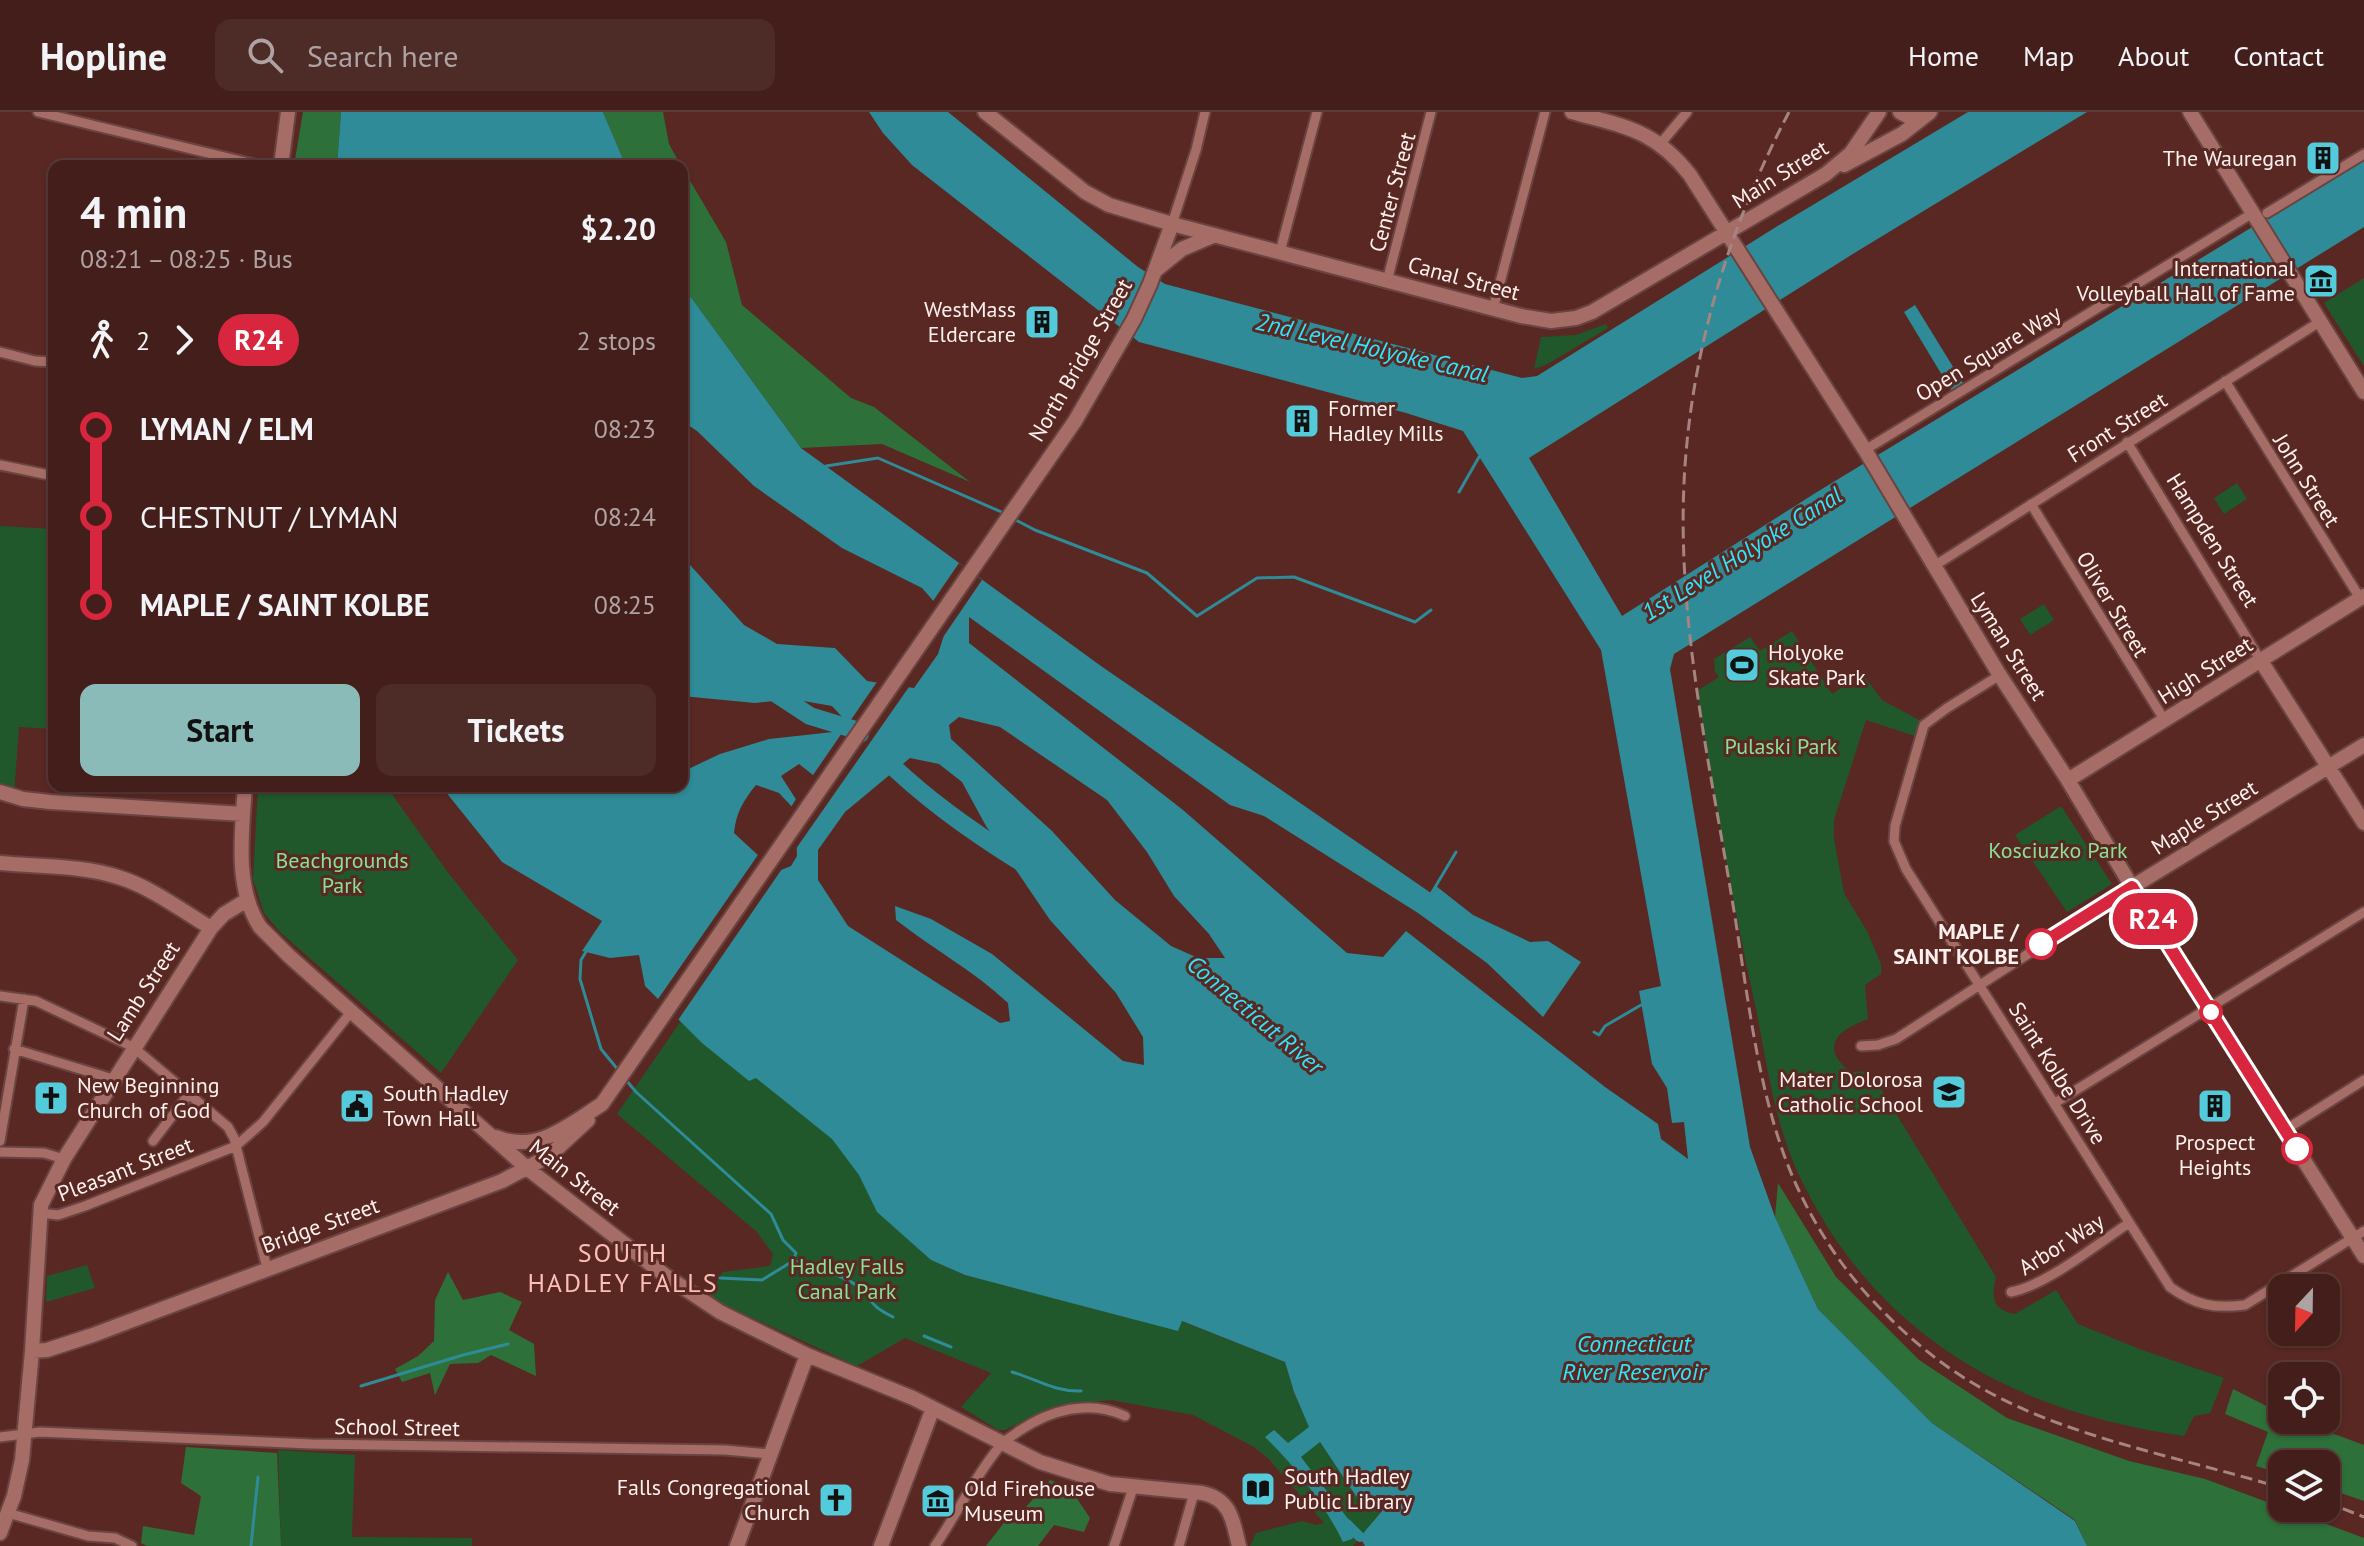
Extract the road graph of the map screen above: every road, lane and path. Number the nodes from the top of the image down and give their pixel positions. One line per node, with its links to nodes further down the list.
1 (38, 112): 16 (street)
2 (288, 112): 17 (main road)
3 (985, 112): 20 (main road, Canal Street)
4 (1205, 112): 20 (street, North Bridge Street)
5 (1317, 112): 23 (street)
6 (1431, 112): 25 (street, Center Street)
7 (1545, 112): 26 (street)
8 (1572, 112): 14 (main road, Lyman Street)
9 (1687, 112): 14 (street)
10 (1879, 112): 18 (main road, Main Street)
11 (1900, 112): 12 (main road)
12 (1929, 112): 18 (main road)
13 (2190, 112): 19 (main road)
14 (1661, 143): 21 (main road, Lyman Street)
15 (2364, 154): 19 (street, Open Square Way)
16 (237, 160)
17 (282, 160)
18 (1826, 174): 21 (main road, Main Street)
19 (2259, 215): 27 (main road); 33 (street, Open Square Way)
20 (1172, 224): 22 (main road, Canal Street); 24 (main road, North Bridge Street)
21 (1729, 233): 26 (main road, Canal Street); 33 (main road, Lyman Street)
22 (1215, 235): 23 (main road, Canal Street); 24 (main road)
23 (1280, 252): 25 (main road, Canal Street)
24 (1155, 271): 66 (main road, North Bridge Street)
25 (1387, 281): 26 (main road, Canal Street)
26 (1493, 309)
27 (2321, 321): 30 (street, Front Street); 31 (main road)
28 (0, 352): 29 (street)
29 (48, 362)
30 (2225, 381): 32 (street, Front Street); 38 (street, John Street)
31 (2364, 392)
32 (2127, 442): 36 (street, Front Street); 39 (street, Hampden Street)
33 (1867, 453): 37 (main road, Lyman Street)
34 (0, 465): 35 (street)
35 (48, 475)
36 (2031, 504): 37 (street, Front Street); 41 (street, Oliver Street)
37 (1934, 566): 40 (main road, Lyman Street)
38 (2362, 597): 39 (main road, High Street)
39 (2261, 661): 41 (main road, High Street); 43 (main road, Hampden Street)
40 (2000, 675): 44 (main road, Lyman Street); 54 (street, Saint Kolbe Drive)
41 (2165, 721): 44 (main road, High Street)
42 (2364, 745): 43 (main road, Maple Street)
43 (2329, 766): 48 (main road, Hampden Street); 50 (main road, Maple Street)
44 (2068, 780): 50 (main road, Lyman Street)
45 (0, 792): 47 (main road)
46 (245, 792): 47 (main road)
47 (243, 814): 51 (main road)
48 (2364, 823)
49 (0, 863): 53 (main road)
50 (2132, 887): 54 (street, Maple Street); 57 (main road, Lyman Street)
51 (247, 900): 53 (main road, Lamb Street); 58 (main road, Main Street)
52 (2364, 912): 57 (street)
53 (211, 928): 60 (main road, Lamb Street)
54 (1980, 983): 59 (street, Maple Street); 65 (street, Saint Kolbe Drive)
55 (0, 996): 56 (street)
56 (24, 999): 60 (street); 61 (street)
57 (2208, 1007): 65 (street); 67 (main road, Lyman Street)
58 (351, 1012): 68 (main road, Main Street); 71 (street, Pleasant Street)
59 (1861, 1046)
60 (133, 1047): 62 (main road, Lamb Street); 64 (street)
61 (14, 1049): 62 (street); 69 (street)
62 (113, 1079): 73 (main road, Lamb Street)
63 (2364, 1080): 67 (street)
64 (189, 1094): 70 (street); 71 (street)
65 (2055, 1103): 76 (street, Saint Kolbe Drive)
66 (602, 1104): 68 (main road); 74 (main road, Bridge Street)
67 (2285, 1130): 77 (main road, Lyman Street)
68 (487, 1133): 74 (main road, Main Street)
69 (0, 1141)
70 (153, 1141)
71 (236, 1146): 75 (street, Pleasant Street); 79 (street)
72 (0, 1152): 73 (street)
73 (64, 1159): 75 (main road, Lamb Street)
74 (528, 1169): 79 (main road, Bridge Street); 82 (main road, Main Street)
75 (40, 1213): 81 (main road, Lamb Street)
76 (2129, 1223): 77 (street, Saint Kolbe Drive); 80 (street, Arbor Way)
77 (2358, 1234): 78 (main road, Lyman Street)
78 (2364, 1256)
79 (267, 1268): 81 (main road, Bridge Street)
80 (2011, 1292)
81 (32, 1351): 85 (main road, Lamb Street)
82 (807, 1355): 83 (main road, Main Street); 88 (main road)
83 (933, 1408): 87 (main road, Main Street); 95 (main road)
84 (1125, 1416): 87 (street)
85 (25, 1435): 86 (street, School Street); 88 (street, School Street); 91 (main road, Lamb Street)
86 (0, 1437)
87 (1001, 1444): 89 (main road, Main Street); 96 (street)
88 (769, 1454): 94 (main road)
89 (1133, 1488): 90 (main road, Main Street); 97 (street)
90 (1194, 1493): 98 (street); 99 (main road)
91 (8, 1513): 92 (main road, Lamb Street); 93 (street)
92 (0, 1533)
93 (132, 1546)
94 (737, 1546)
95 (881, 1546)
96 (935, 1546)
97 (1114, 1546)
98 (1179, 1546)
99 (1239, 1546)

